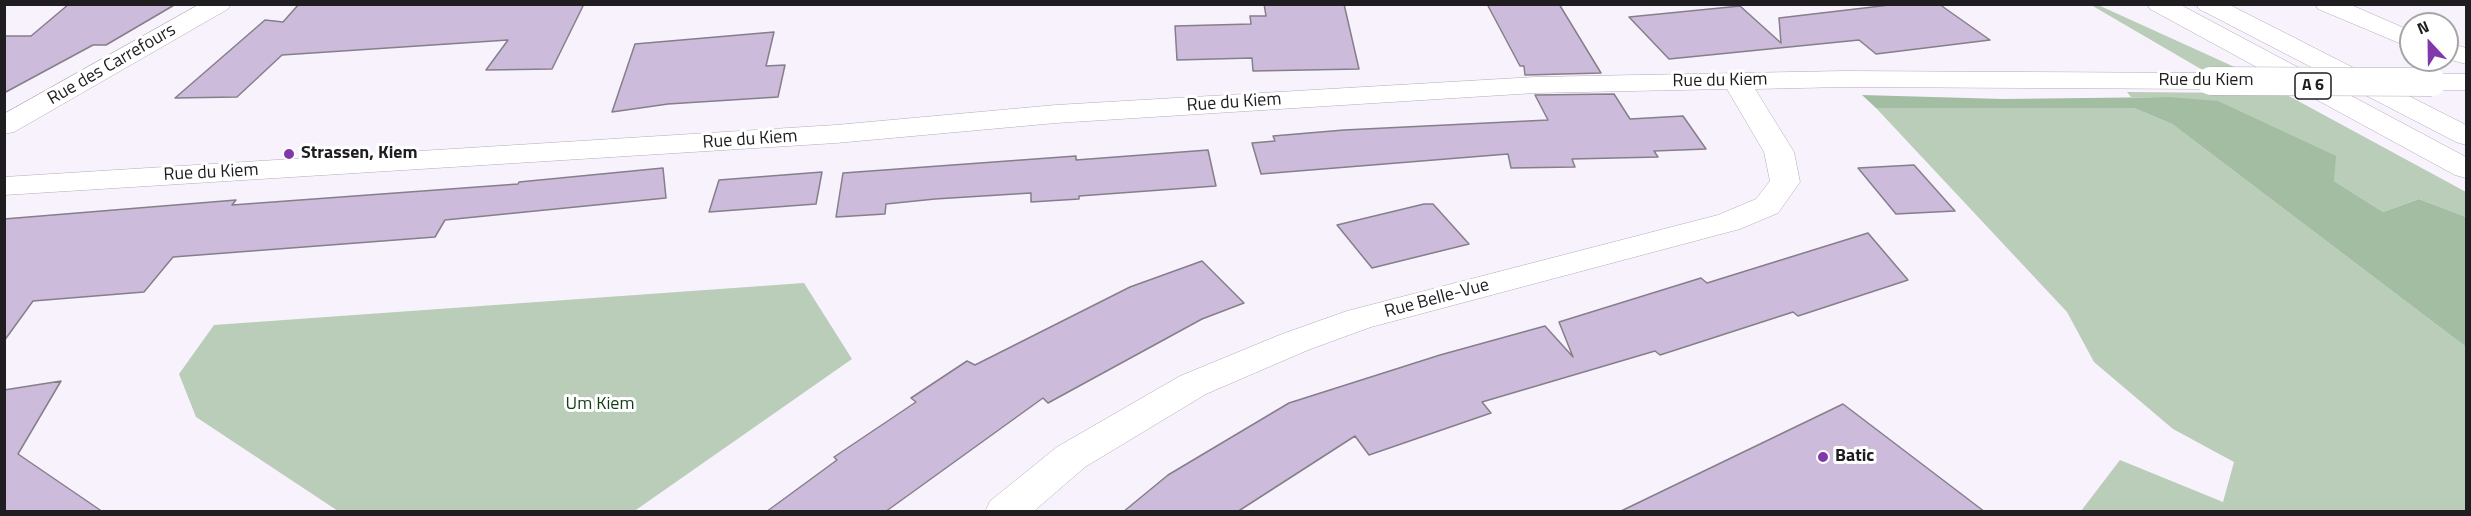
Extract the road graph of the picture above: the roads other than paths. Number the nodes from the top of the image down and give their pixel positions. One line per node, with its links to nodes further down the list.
1 (219, 4): 8 (main road, Rue des Carrefours)
2 (2159, 4): 10 (main road, A 6)
3 (2208, 4): 9 (main road, A 6)
4 (2327, 4): 5 (main road)
5 (2399, 36)
6 (1736, 81): 7 (main road, Rue du Kiem, bridge); 11 (main road, Rue du Kiem); 12 (main road, Rue Belle-Vue)
7 (2466, 82)
8 (4, 126)
9 (2466, 136)
10 (2466, 169)
11 (4, 186)
12 (1005, 512)

